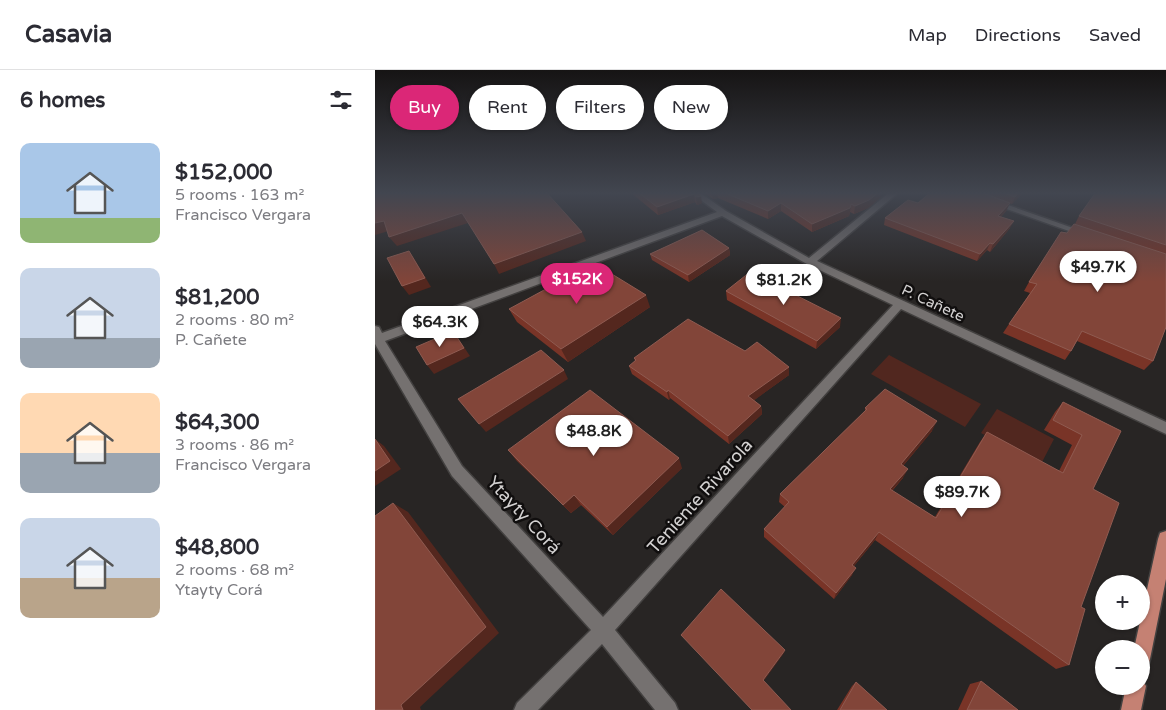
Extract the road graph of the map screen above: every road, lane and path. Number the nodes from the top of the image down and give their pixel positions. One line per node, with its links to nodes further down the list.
1 (698, 222): 8 (street)
2 (739, 222): 6 (street, P. Cañete)
3 (859, 222): 6 (street)
4 (1051, 222): 5 (street)
5 (1092, 236)
6 (810, 262): 7 (street, P. Cañete)
7 (900, 304): 9 (street, P. Cañete); 11 (street, Teniente Rivarola)
8 (376, 336): 11 (street, Ytayty Corá)
9 (1166, 428)
10 (1166, 539): 12 (main road)
11 (603, 630): 14 (street, Teniente Rivarola); 15 (street, Ytayty Corá)
12 (1145, 640)
13 (1134, 695): 16 (main road)
14 (524, 710)
15 (668, 710)
16 (1131, 710)

